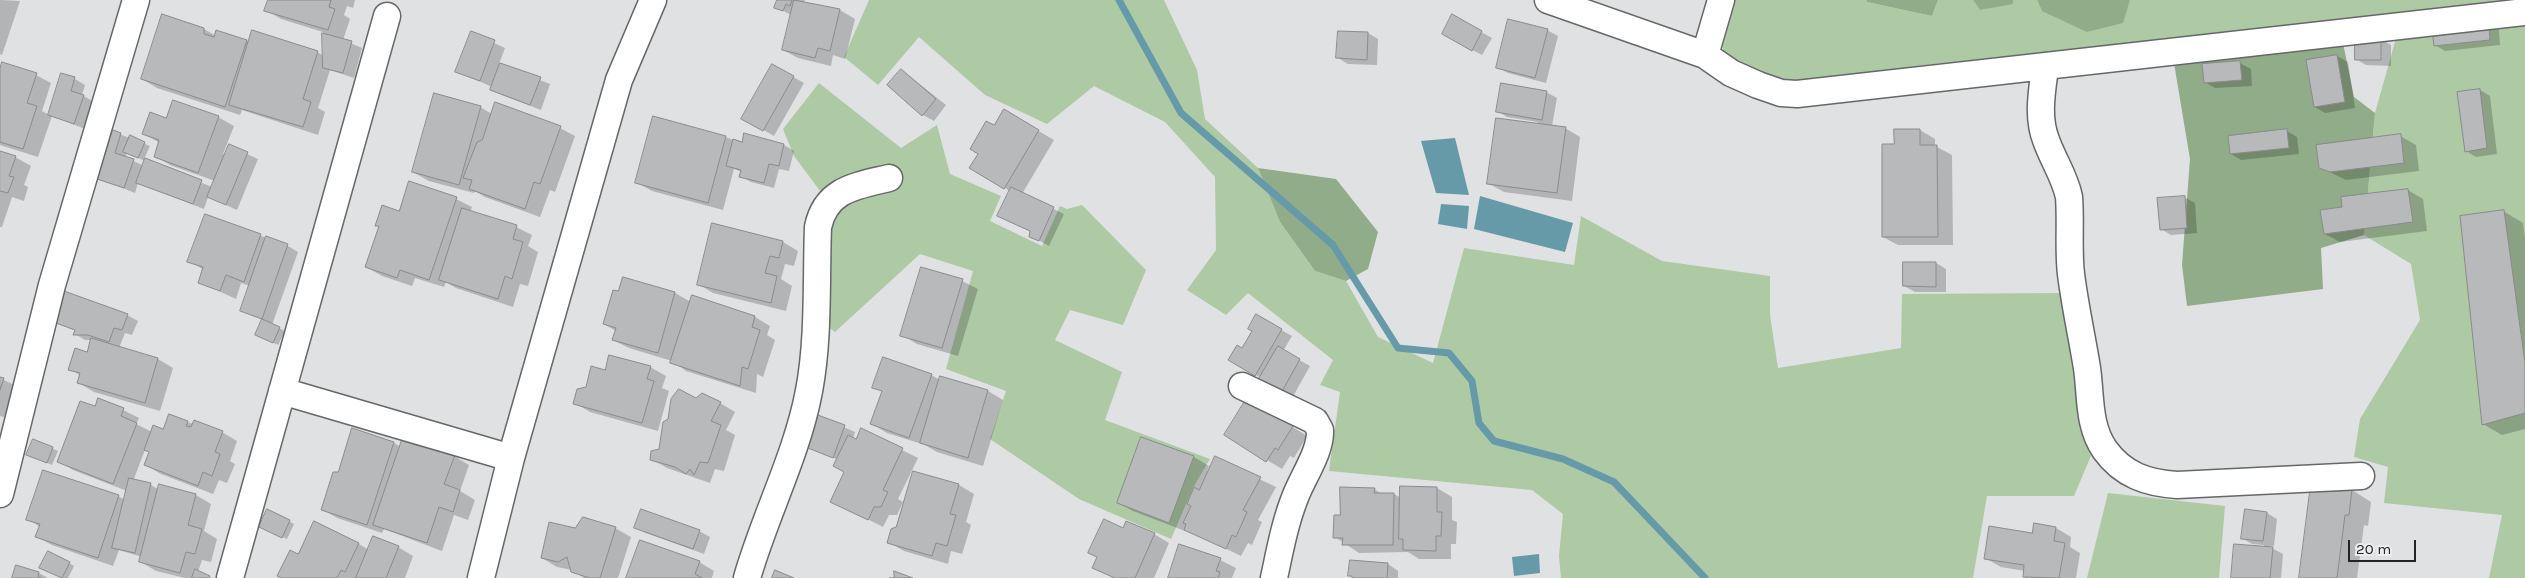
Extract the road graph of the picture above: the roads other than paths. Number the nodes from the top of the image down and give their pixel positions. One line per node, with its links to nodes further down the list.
1 (136, 0): 12 (street)
2 (653, 0): 13 (street)
3 (1548, 0): 7 (street)
4 (1721, 0): 7 (street)
5 (2525, 12): 8 (street)
6 (387, 16): 11 (street)
7 (1705, 55): 8 (street)
8 (2044, 68): 14 (street)
9 (889, 178): 18 (street)
10 (1242, 386): 19 (street)
11 (282, 391): 13 (street); 16 (street)
12 (5, 447): 15 (street)
13 (511, 458): 17 (street)
14 (2361, 476)
15 (0, 494)
16 (230, 578)
17 (481, 578)
18 (747, 578)
19 (1274, 578)

